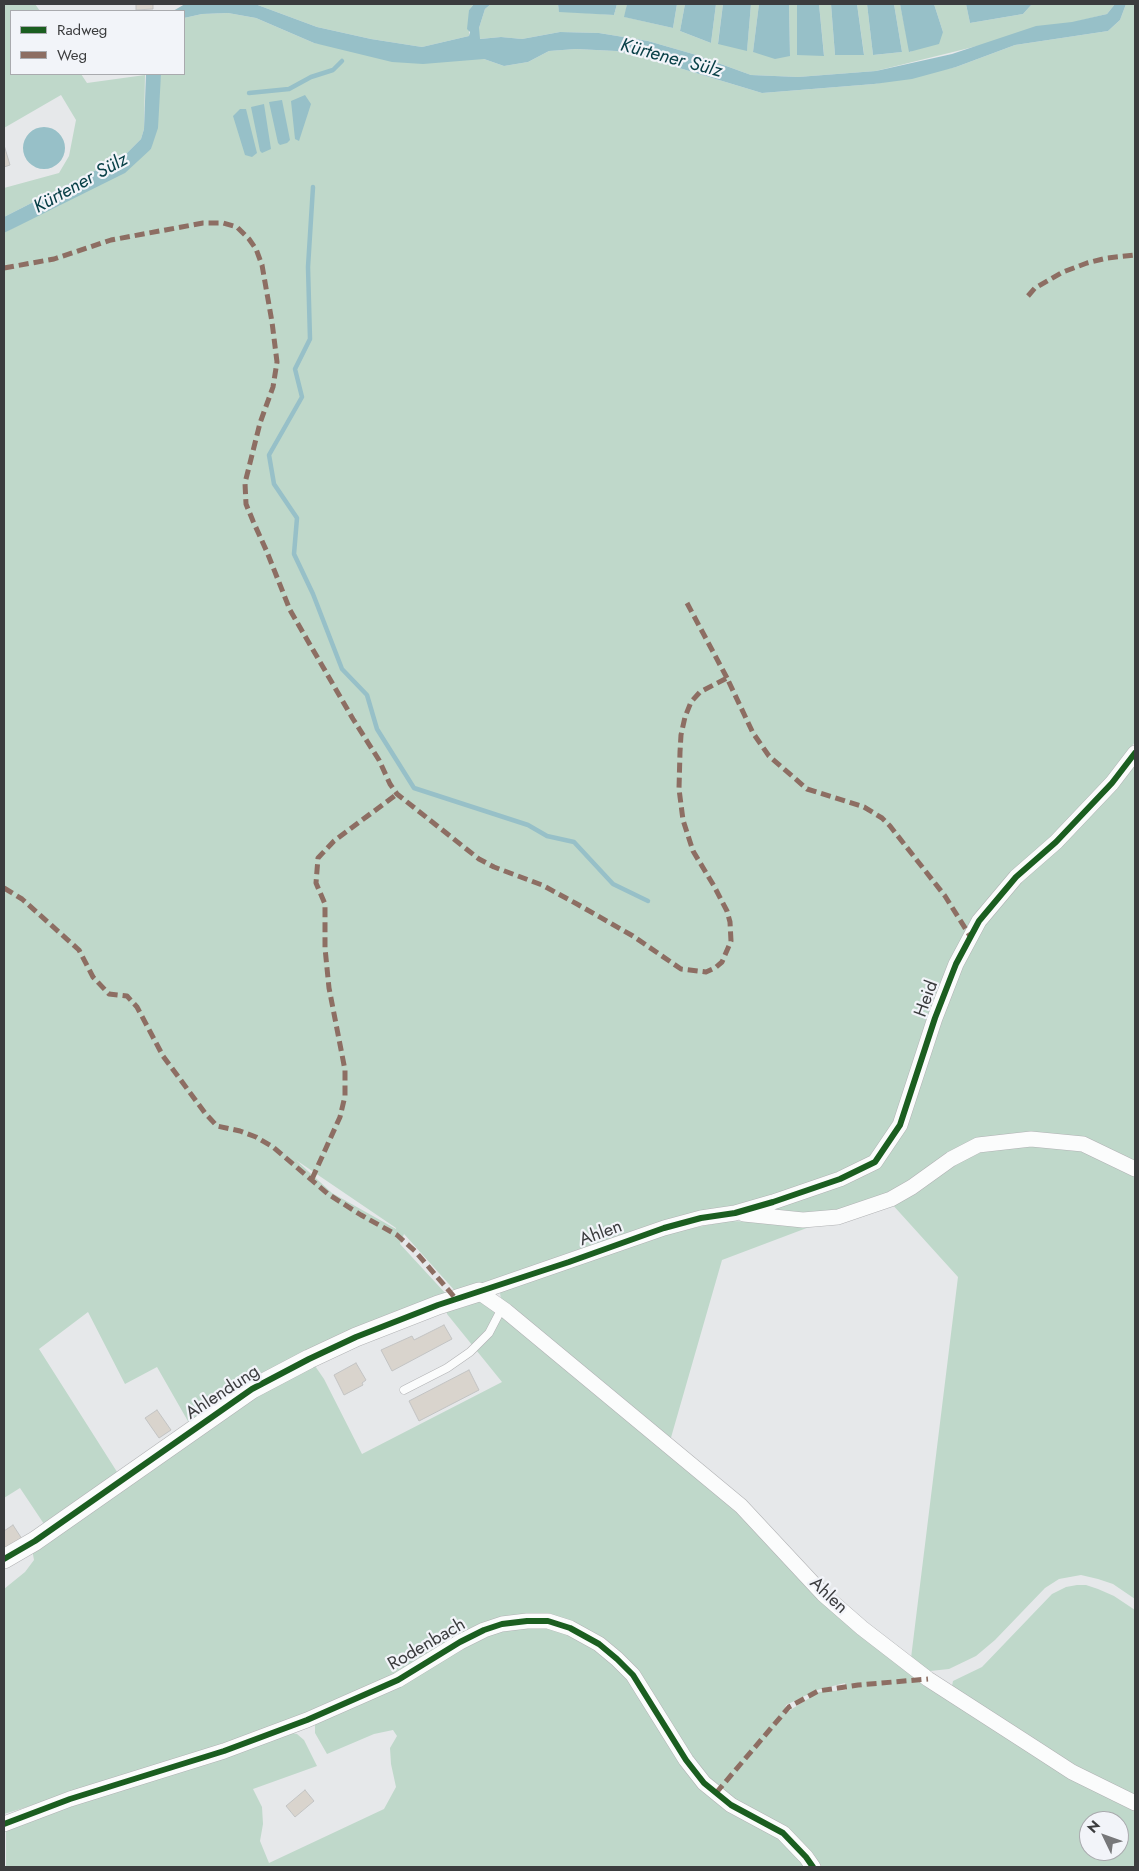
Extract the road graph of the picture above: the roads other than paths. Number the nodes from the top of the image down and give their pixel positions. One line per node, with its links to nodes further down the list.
1 (1135, 753): 3 (street, Heid)
2 (1135, 1169): 3 (street)
3 (735, 1213): 4 (street, Ahlen)
4 (479, 1292): 5 (street, Ahlen); 7 (street, Ahlendung)
5 (502, 1308): 6 (lane); 8 (street, Ahlen)
6 (404, 1390)
7 (4, 1559)
8 (1135, 1803)
9 (4, 1824): 10 (street, Rodenbach)
10 (813, 1867)

